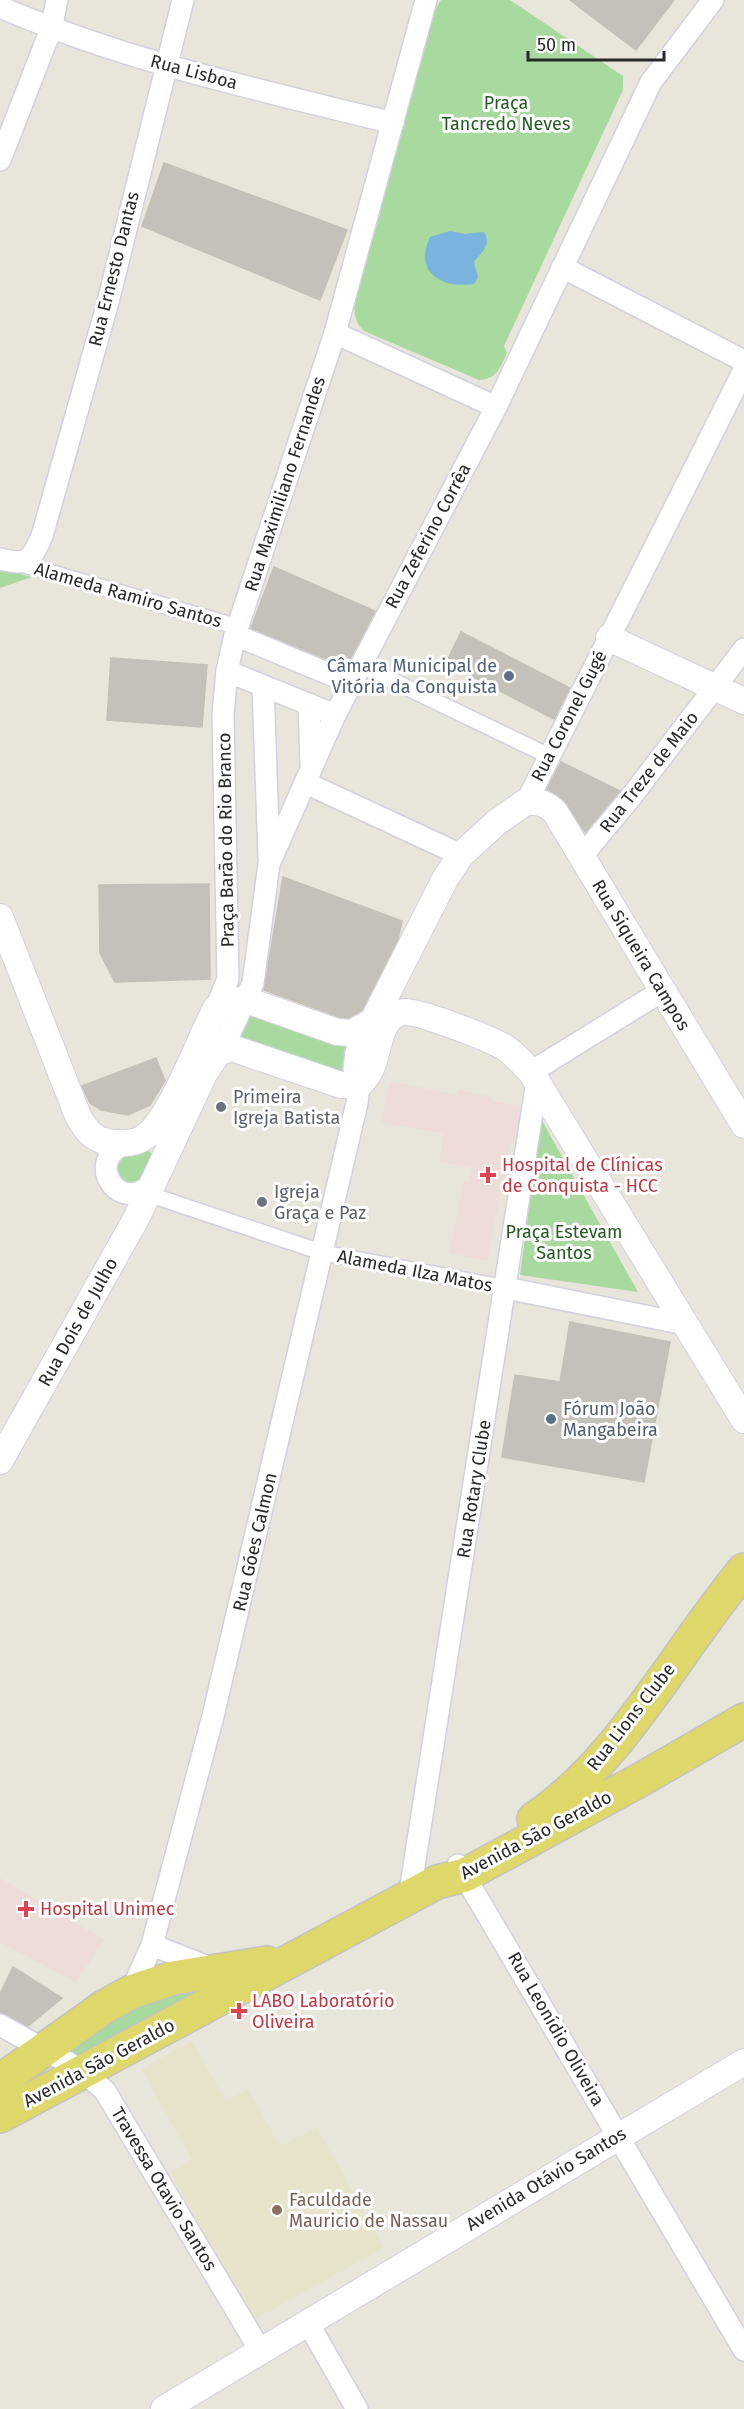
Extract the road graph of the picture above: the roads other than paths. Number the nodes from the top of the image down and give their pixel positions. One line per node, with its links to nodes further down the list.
1 (57, 0): 6 (street)
2 (183, 0): 7 (street, Rua Ernesto Dantas)
3 (426, 0): 8 (street)
4 (713, 0): 10 (street)
5 (0, 7): 6 (street, Rua Lisboa)
6 (51, 29): 7 (street, Rua Lisboa); 9 (street)
7 (166, 66): 8 (street, Rua Lisboa); 15 (street, Rua Ernesto Dantas)
8 (393, 123): 11 (street)
9 (0, 160)
10 (562, 267): 12 (street); 14 (street)
11 (335, 333): 14 (street); 16 (street, Rua Maximiliano Fernandes)
12 (744, 361)
13 (744, 370): 17 (street, Rua Coronel Gugé)
14 (496, 407): 20 (street, Rua Zeferino Corrêa)
15 (9, 561): 16 (street, Alameda Ramiro Santos)
16 (236, 631): 19 (street, Praça Barão do Rio Branco); 20 (street)
17 (609, 638): 22 (street); 26 (street, Rua Coronel Gugé)
18 (744, 649): 22 (street, Rua Treze de Maio)
19 (227, 671): 21 (street); 36 (street, Praça Barão do Rio Branco)
20 (355, 674): 25 (street, Praça Barão do Rio Branco); 26 (street)
21 (264, 686): 24 (street); 31 (street, Praça Barão do Rio Branco)
22 (716, 688): 23 (street); 30 (street, Rua Treze de Maio)
23 (744, 701)
24 (309, 704): 25 (street); 27 (street, Praça Barão do Rio Branco)
25 (335, 715): 27 (street, Praça Barão do Rio Branco)
26 (549, 756): 28 (street, Rua Coronel Gugé)
27 (308, 776): 29 (street); 31 (street, Praça Barão do Rio Branco)
28 (526, 801): 29 (street, Rua Coronel Gugé); 30 (street, Rua Siqueira Campos)
29 (461, 855): 33 (street, Rua Coronel Gugé)
30 (581, 857): 34 (street, Rua Siqueira Campos)
31 (269, 864): 35 (street, Praça Barão do Rio Branco)
32 (0, 917): 43 (street)
33 (395, 978): 37 (street); 38 (street, Rua Coronel Gugé)
34 (662, 991): 40 (street); 42 (street, Rua Siqueira Campos)
35 (246, 1000): 36 (street); 38 (street); 39 (street, Praça Barão do Rio Branco)
36 (216, 1008): 43 (street)
37 (417, 1014): 40 (street); 41 (street)
38 (365, 1026): 41 (street, Rua Góes Calmon)
39 (224, 1052): 41 (street); 44 (street, Rua Dois de Julho)
40 (534, 1076): 46 (street, Rua Rotary Clube); 47 (street)
41 (359, 1085): 45 (street, Rua Góes Calmon)
42 (744, 1125)
43 (123, 1143): 44 (street); 44 (street)
44 (153, 1184): 45 (street, Alameda Ilza Matos); 49 (street, Rua Dois de Julho)
45 (324, 1253): 46 (street, Alameda Ilza Matos); 56 (street, Rua Góes Calmon)
46 (506, 1288): 47 (street); 55 (street, Rua Rotary Clube)
47 (685, 1324): 48 (street)
48 (744, 1420)
49 (0, 1461)
50 (744, 1570): 52 (main road, Rua Lions Clube)
51 (744, 1720): 53 (main road, Avenida São Geraldo)
52 (617, 1741): 53 (main road); 54 (main road, Rua Lions Clube)
53 (640, 1780): 54 (main road, Avenida São Geraldo)
54 (453, 1874): 55 (main road, Avenida São Geraldo); 65 (street, Rua Leonídio Oliveira)
55 (409, 1898): 57 (main road, Avenida São Geraldo)
56 (152, 1946): 57 (street); 58 (street, Rua Góes Calmon)
57 (223, 1982): 58 (main road, Avenida São Geraldo); 62 (main road, Avenida São Geraldo)
58 (131, 1992): 60 (main road, Avenida São Geraldo)
59 (0, 2025): 60 (street, Travessa Otavio Santos)
60 (45, 2050): 62 (street, Travessa Otavio Santos); 63 (main road, Avenida São Geraldo)
61 (744, 2062): 65 (street, Avenida Otávio Santos)
62 (83, 2071): 64 (main road, Avenida São Geraldo); 67 (street, Travessa Otavio Santos)
63 (0, 2081)
64 (0, 2116)
65 (618, 2136): 66 (street, Avenida Otávio Santos); 68 (street, Rua Leonídio Oliveira)
66 (308, 2323): 67 (street, Avenida Otávio Santos); 70 (street)
67 (260, 2350): 69 (street, Avenida Otávio Santos)
68 (744, 2350)
69 (164, 2409)
70 (357, 2409)

